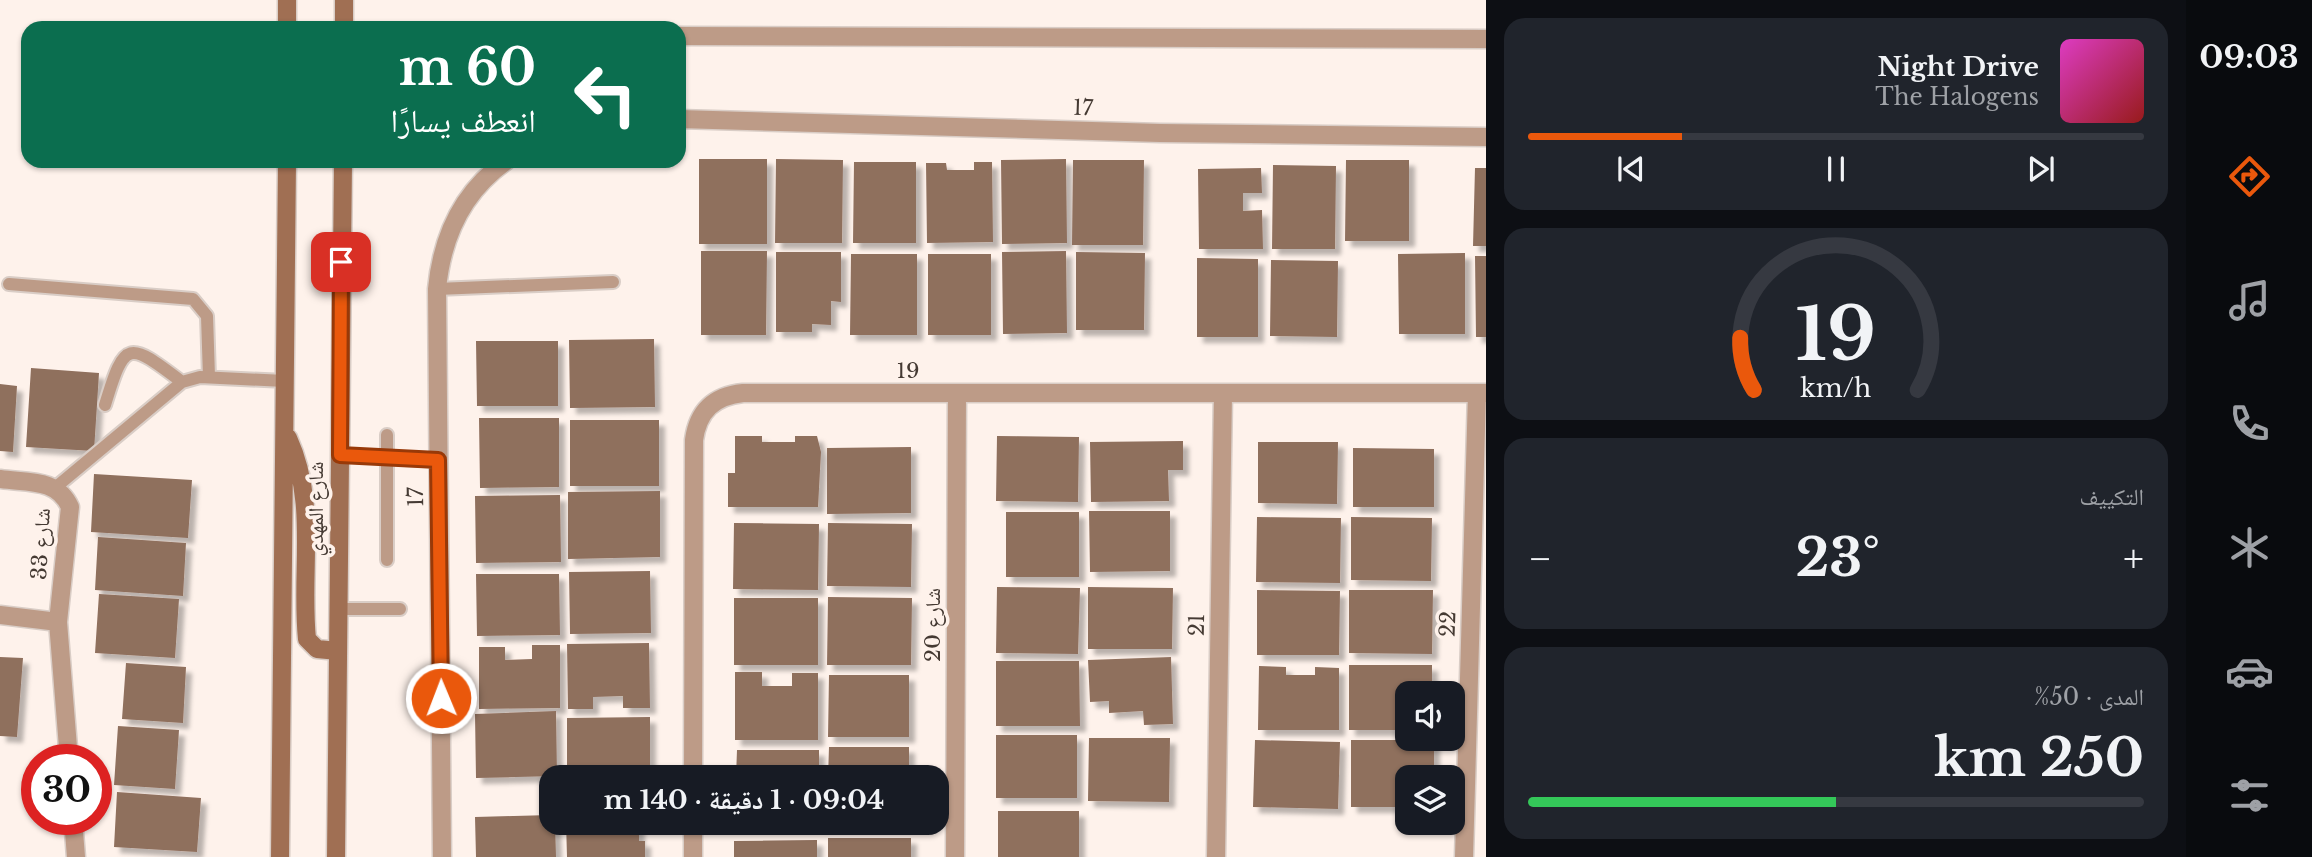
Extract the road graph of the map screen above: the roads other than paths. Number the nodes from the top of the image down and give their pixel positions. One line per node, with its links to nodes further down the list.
1 (287, 0): 3 (main road)
2 (344, 0): 4 (main road)
3 (287, 21)
4 (344, 21)
5 (686, 36): 6 (street)
6 (1486, 39)
7 (686, 119): 8 (street, 17)
8 (1486, 137)
9 (287, 168): 16 (main road, شارع المهدي)
10 (343, 168): 24 (main road, شارع المهدي)
11 (496, 168): 14 (street, 17)
12 (613, 282): 14 (lane)
13 (9, 284): 15 (lane)
14 (437, 289): 26 (street, 17)
15 (209, 377): 16 (lane); 17 (lane)
16 (285, 381): 22 (main road, شارع المهدي)
17 (181, 382): 21 (lane); 28 (lane)
18 (957, 393): 19 (street, 19); 36 (street, 19); 44 (street, شارع 20)
19 (1223, 393): 20 (street, 19); 45 (street, 21)
20 (1482, 393): 46 (street, 22)
21 (105, 405)
22 (285, 432): 34 (main road); 40 (main road, شارع المهدي)
23 (387, 435): 25 (lane)
24 (340, 455): 25 (lane); 30 (main road, شارع المهدي)
25 (387, 457): 26 (lane); 29 (lane)
26 (438, 460): 42 (street, 17)
27 (0, 479): 28 (street, شارع 33)
28 (57, 487): 33 (street, شارع 33)
29 (387, 559)
30 (338, 609): 31 (lane); 34 (main road, شارع المهدي)
31 (400, 609)
32 (0, 615): 33 (street)
33 (58, 622): 35 (street, شارع 33)
34 (338, 651): 41 (main road, شارع المهدي)
35 (68, 744)
36 (693, 765)
37 (74, 835): 39 (street)
38 (693, 835): 43 (street)
39 (76, 857)
40 (280, 857)
41 (336, 857)
42 (442, 857)
43 (693, 857)
44 (956, 857)
45 (1216, 857)
46 (1464, 857)

